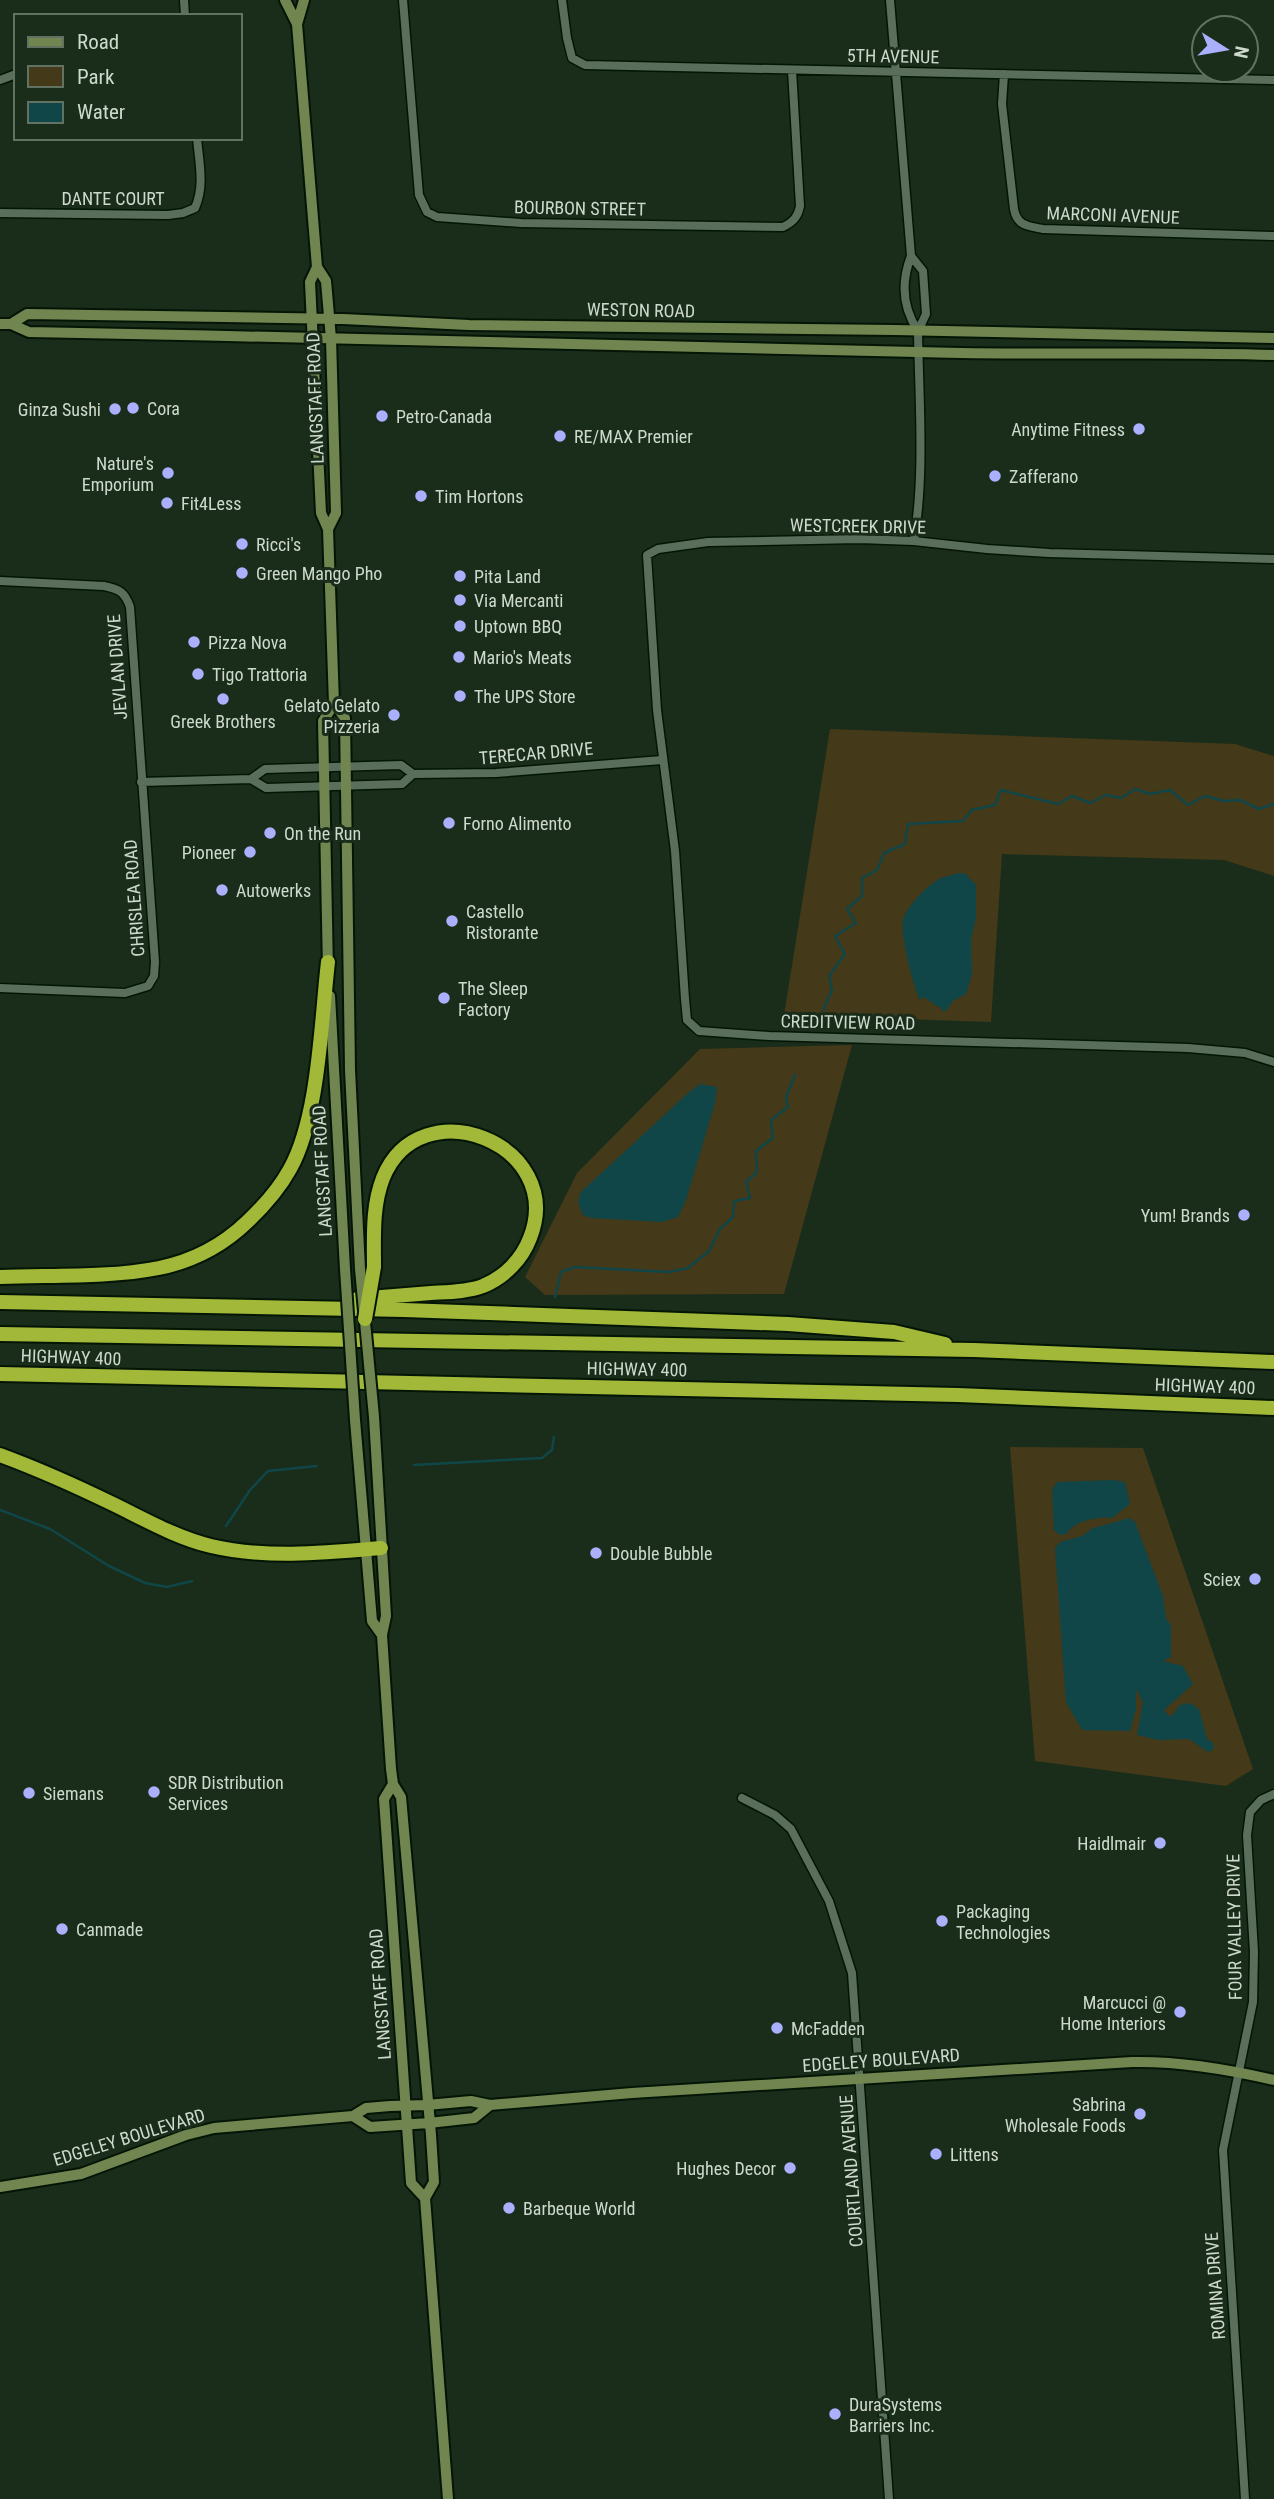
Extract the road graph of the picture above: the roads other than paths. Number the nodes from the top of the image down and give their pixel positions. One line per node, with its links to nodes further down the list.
1 (285, 0): 6 (main road, LANGSTAFF ROAD)
2 (304, 0): 6 (main road, LANGSTAFF ROAD)
3 (403, 0): 7 (street, BOURBON STREET)
4 (562, 0): 7 (street, 5TH AVENUE)
5 (890, 0): 8 (street)
6 (297, 24): 15 (main road, LANGSTAFF ROAD)
7 (792, 70): 8 (street, 5TH AVENUE)
8 (896, 72): 9 (street, 5TH AVENUE); 14 (street)
9 (1004, 74): 10 (street, 5TH AVENUE); 13 (street, MARCONI AVENUE)
10 (1274, 80)
11 (197, 140): 12 (street, DANTE COURT)
12 (0, 213)
13 (1274, 236)
14 (911, 256): 19 (street); 19 (street)
15 (317, 267): 16 (main road, LANGSTAFF ROAD); 17 (main road, LANGSTAFF ROAD)
16 (312, 318): 17 (main road, WESTON ROAD); 18 (main road, WESTON ROAD); 21 (main road, LANGSTAFF ROAD)
17 (329, 319): 19 (main road, WESTON ROAD); 22 (main road, LANGSTAFF ROAD)
18 (6, 324): 21 (main road, WESTON ROAD)
19 (918, 331): 20 (main road, WESTON ROAD); 23 (street)
20 (1274, 338)
21 (313, 339): 22 (main road, WESTON ROAD); 25 (main road, LANGSTAFF ROAD)
22 (331, 339): 23 (main road, WESTON ROAD); 25 (main road, LANGSTAFF ROAD)
23 (918, 352): 24 (main road, WESTON ROAD); 26 (street)
24 (1274, 355)
25 (328, 529): 29 (main road, LANGSTAFF ROAD)
26 (914, 541): 27 (street, WESTCREEK DRIVE); 30 (street, WESTCREEK DRIVE)
27 (1274, 559)
28 (0, 581): 35 (street, JEVLAN DRIVE)
29 (334, 704): 31 (main road, LANGSTAFF ROAD); 32 (main road, LANGSTAFF ROAD)
30 (662, 760): 33 (street, TERECAR DRIVE); 40 (street, CREDITVIEW ROAD)
31 (346, 767): 32 (street, TERECAR DRIVE); 33 (street, TERECAR DRIVE); 36 (main road, LANGSTAFF ROAD)
32 (323, 768): 34 (street, TERECAR DRIVE); 37 (main road, LANGSTAFF ROAD)
33 (413, 774): 36 (street, TERECAR DRIVE)
34 (251, 779): 35 (street); 37 (street, TERECAR DRIVE)
35 (141, 782): 39 (street, CHRISLEA ROAD)
36 (346, 785): 37 (street, TERECAR DRIVE); 41 (main road, LANGSTAFF ROAD)
37 (324, 786): 38 (main road, LANGSTAFF ROAD)
38 (328, 962): 42 (highway); 54 (main road, LANGSTAFF ROAD, bridge)
39 (0, 988)
40 (1274, 1062)
41 (367, 1268): 44 (highway); 45 (highway, bridge)
42 (0, 1278)
43 (0, 1302): 44 (highway)
44 (332, 1308): 47 (highway)
45 (365, 1319): 54 (main road, LANGSTAFF ROAD, bridge)
46 (0, 1334): 47 (highway, HIGHWAY 400)
47 (974, 1350): 48 (highway, HIGHWAY 400)
48 (1274, 1362)
49 (0, 1374): 50 (highway, HIGHWAY 400)
50 (29, 1376): 51 (highway); 52 (highway, HIGHWAY 400)
51 (0, 1384)
52 (1274, 1408)
53 (0, 1455): 54 (highway)
54 (374, 1548): 55 (main road, LANGSTAFF ROAD)
55 (393, 1784): 61 (main road, LANGSTAFF ROAD); 62 (main road, LANGSTAFF ROAD)
56 (1274, 1794): 58 (street, FOUR VALLEY DRIVE)
57 (742, 1798): 59 (street, COURTLAND AVENUE)
58 (1238, 2072): 59 (main road, EDGELEY BOULEVARD); 60 (main road, EDGELEY BOULEVARD); 71 (street, ROMINA DRIVE)
59 (861, 2079): 63 (main road, EDGELEY BOULEVARD); 70 (street, COURTLAND AVENUE)
60 (1274, 2080)
61 (405, 2105): 62 (main road, EDGELEY BOULEVARD); 64 (main road, EDGELEY BOULEVARD); 66 (main road, LANGSTAFF ROAD)
62 (427, 2105): 63 (main road, EDGELEY BOULEVARD); 65 (main road, LANGSTAFF ROAD)
63 (490, 2105): 65 (main road, EDGELEY BOULEVARD)
64 (353, 2116): 66 (main road, EDGELEY BOULEVARD); 67 (main road, EDGELEY BOULEVARD)
65 (429, 2123): 66 (main road, EDGELEY BOULEVARD); 68 (main road, LANGSTAFF ROAD)
66 (406, 2124): 68 (main road, LANGSTAFF ROAD)
67 (0, 2188)
68 (425, 2198): 69 (main road, LANGSTAFF ROAD)
69 (449, 2499)
70 (889, 2499)
71 (1245, 2499)

